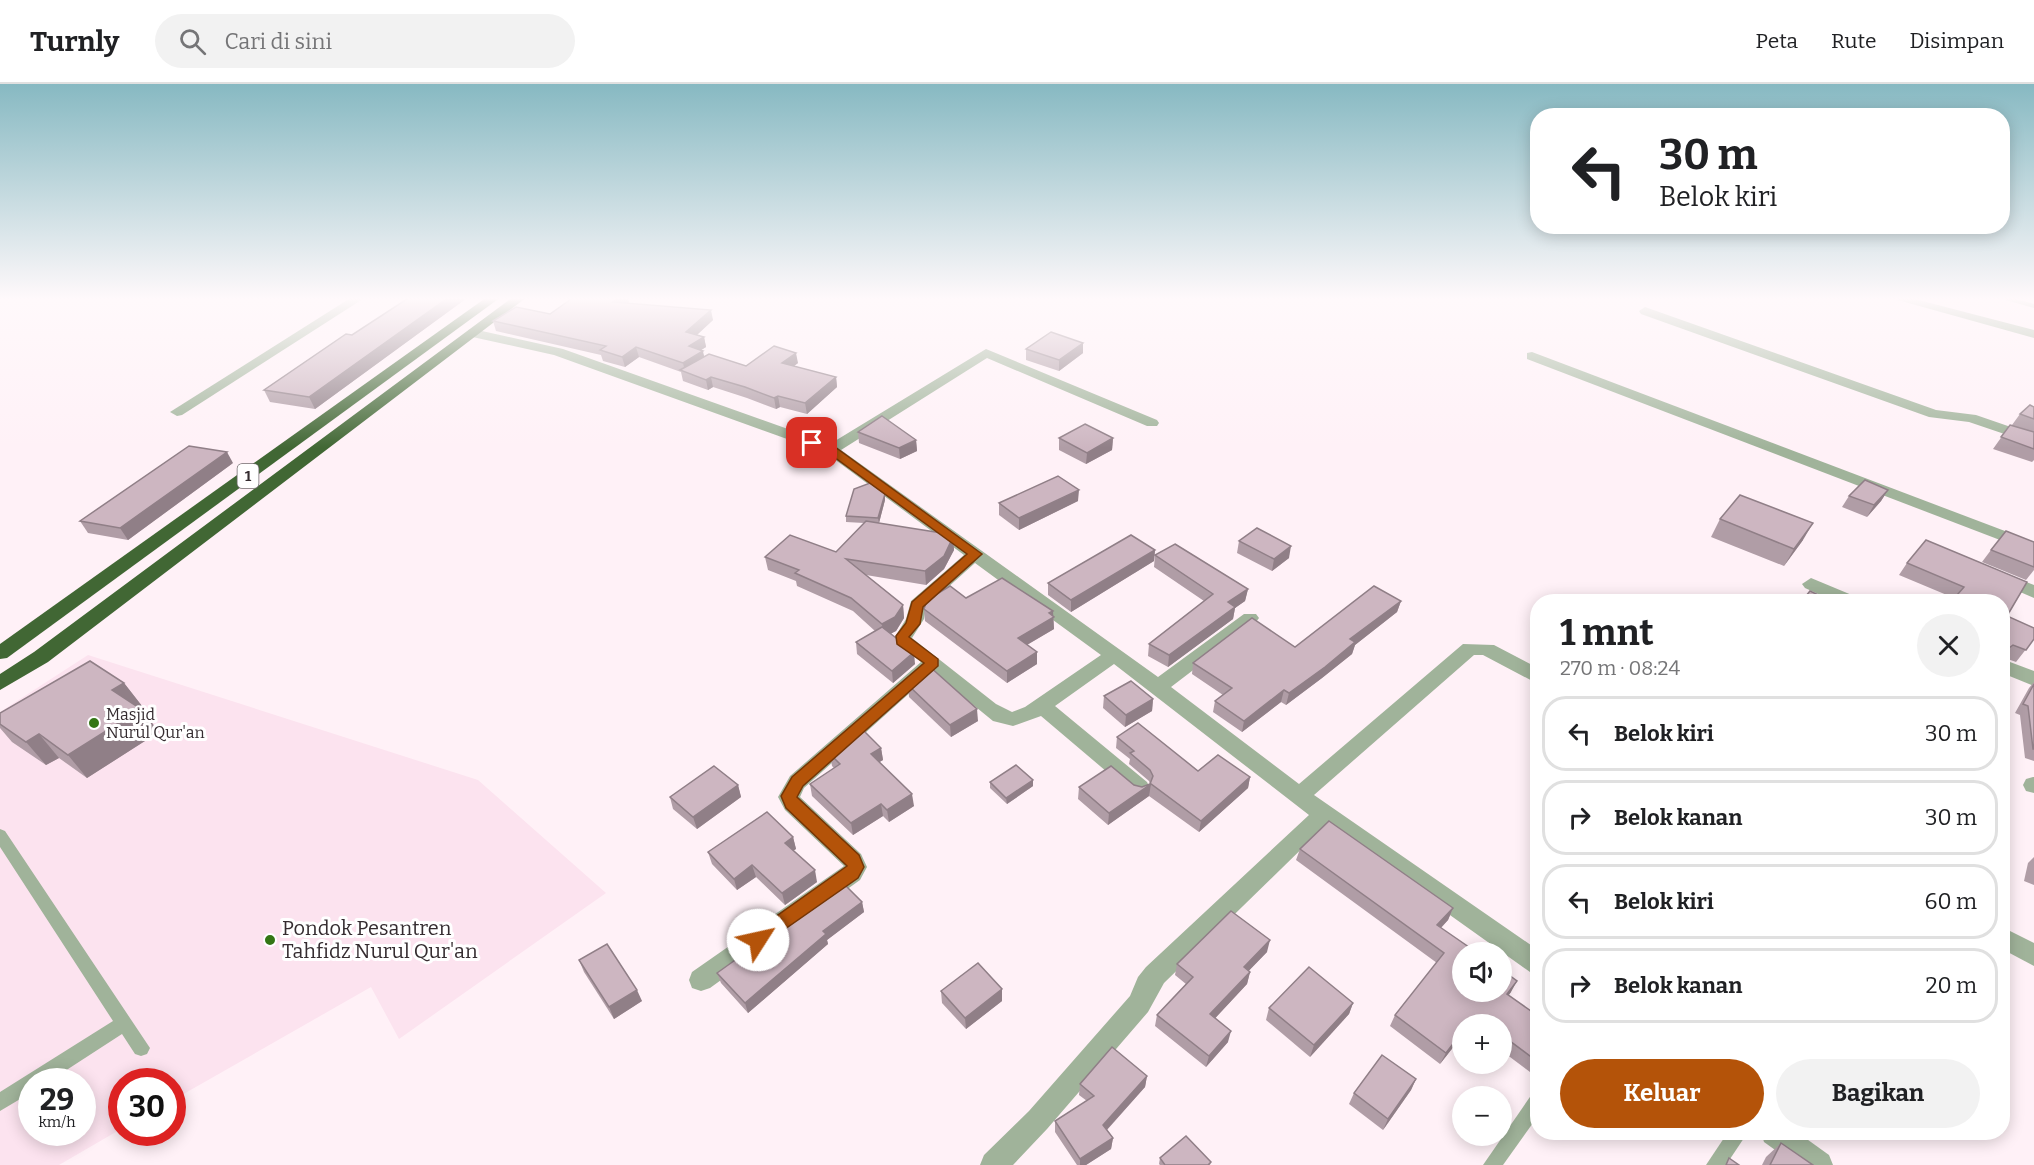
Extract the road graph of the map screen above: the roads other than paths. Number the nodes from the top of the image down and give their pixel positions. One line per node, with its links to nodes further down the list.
1 (280, 347): 7 (street)
2 (425, 347): 18 (highway, 1)
3 (454, 347): 24 (highway, 1)
4 (538, 347): 10 (street)
5 (1747, 347): 9 (street)
6 (1532, 356): 11 (street)
7 (177, 412)
8 (1152, 423): 10 (street)
9 (2034, 440)
10 (831, 450): 12 (street)
11 (2034, 548)
12 (975, 554): 19 (street); 20 (street)
13 (1984, 571): 15 (street)
14 (1811, 584): 16 (street)
15 (2034, 592)
16 (1834, 594)
17 (1250, 618): 25 (street)
18 (0, 653)
19 (1114, 656): 25 (street); 26 (street)
20 (933, 662): 26 (street); 34 (street)
21 (2010, 668): 23 (street)
22 (1530, 672): 28 (street)
23 (2034, 679)
24 (0, 683)
25 (1158, 687): 28 (street)
26 (1042, 706): 27 (street)
27 (1140, 788)
28 (1300, 795): 29 (street)
29 (1324, 814): 33 (street); 43 (street)
30 (0, 835): 35 (lane)
31 (2010, 942): 32 (street)
32 (2034, 955)
33 (1530, 958)
34 (701, 980)
35 (123, 1024): 36 (lane); 37 (lane)
36 (141, 1048)
37 (54, 1068)
38 (18, 1090): 39 (lane)
39 (0, 1101)
40 (1530, 1111): 44 (lane)
41 (1732, 1140): 45 (lane)
42 (1785, 1140): 46 (street)
43 (994, 1165)
44 (1492, 1165)
45 (1715, 1165)
46 (1819, 1165)

